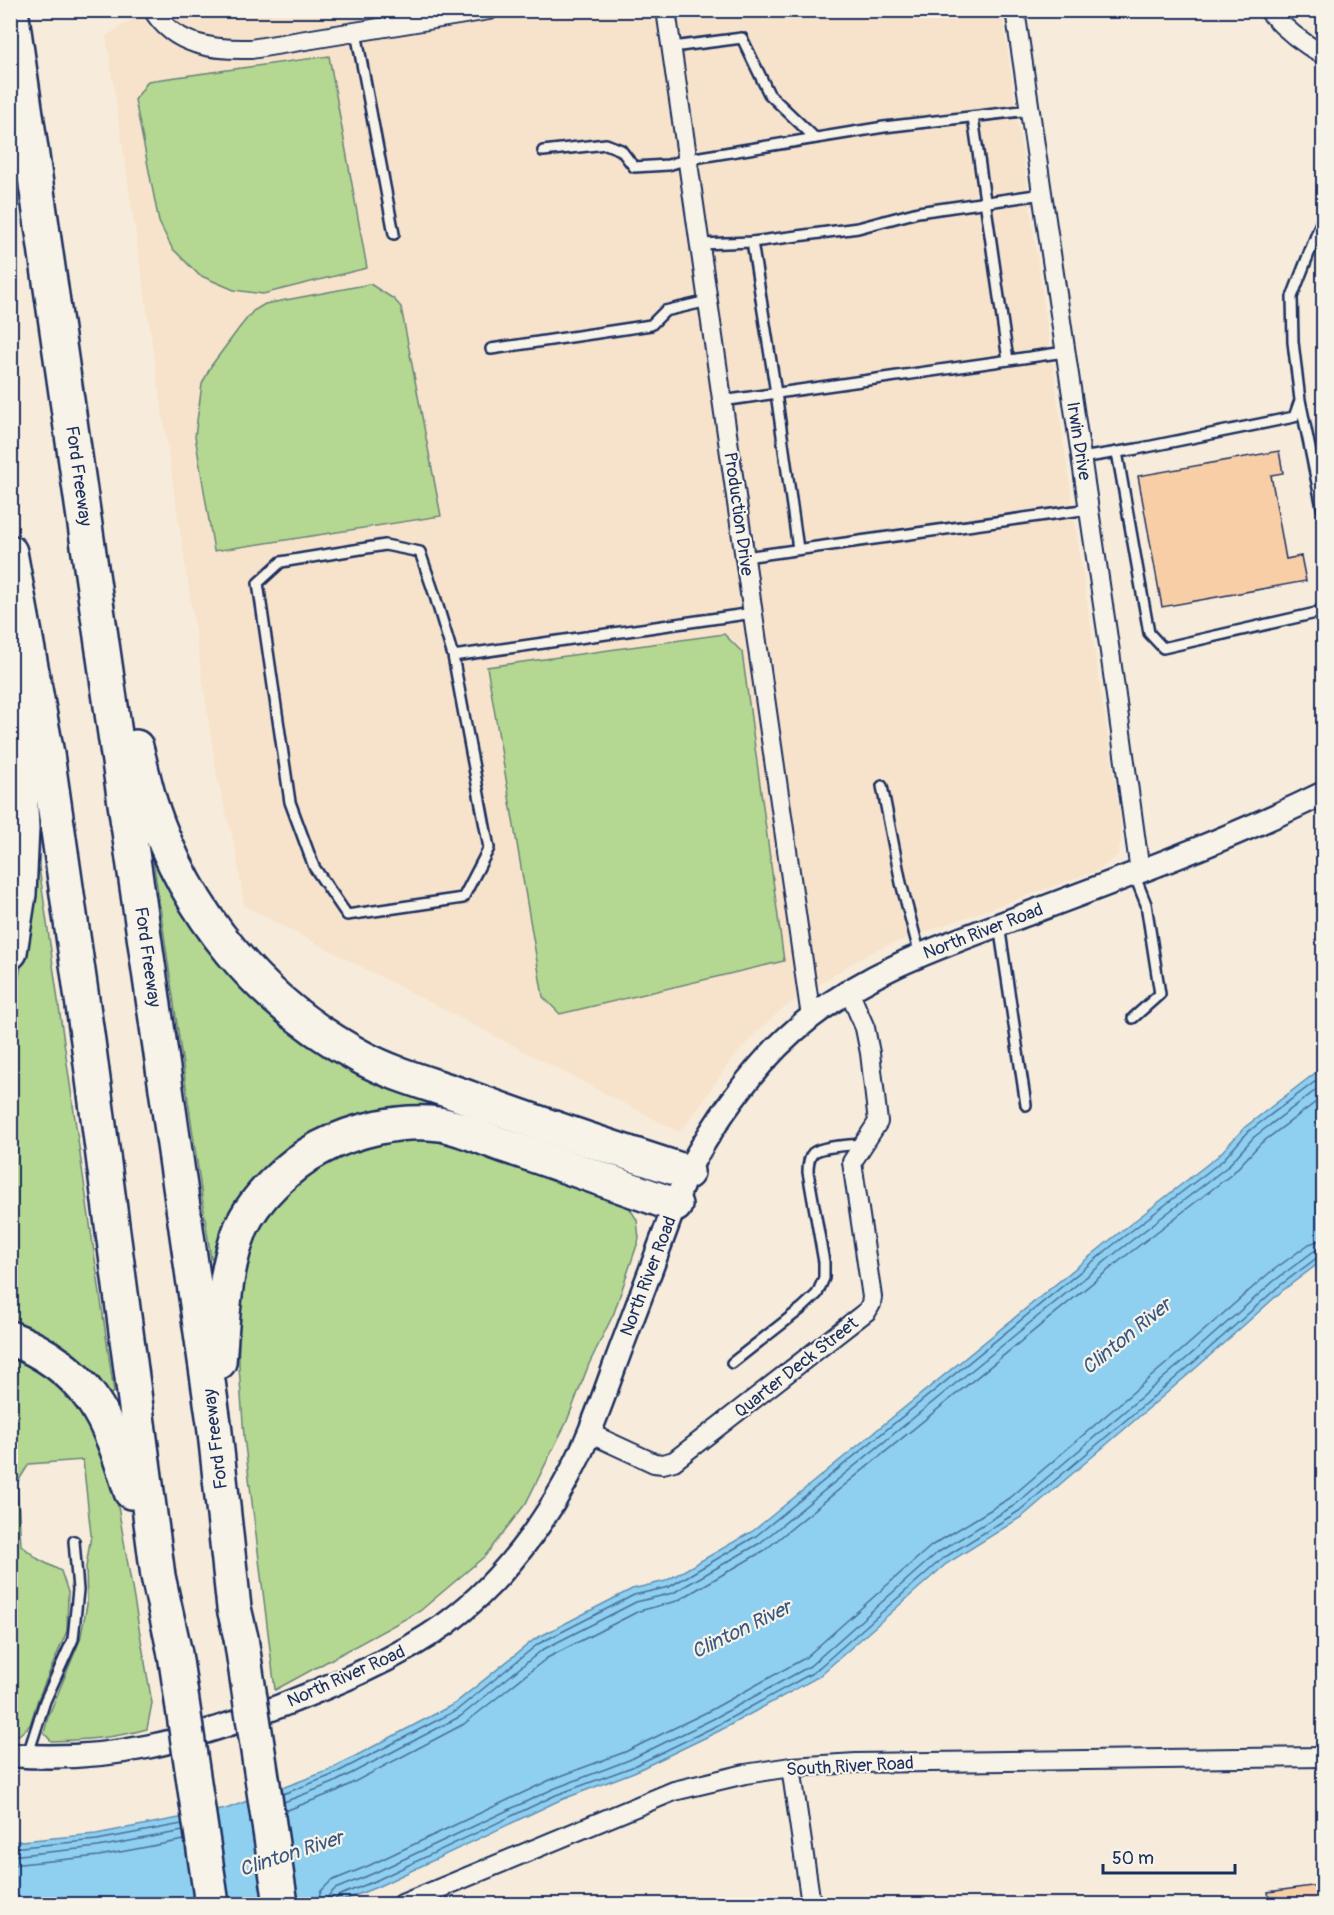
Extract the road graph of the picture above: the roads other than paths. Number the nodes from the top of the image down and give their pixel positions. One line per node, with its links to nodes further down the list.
1 (12, 10): 36 (highway, Ford Freeway)
2 (153, 10): 8 (street)
3 (489, 10): 7 (street)
4 (666, 10): 9 (street, Production Drive)
5 (1015, 10): 11 (street, Irwin Drive)
6 (1268, 10): 10 (street)
7 (391, 18): 8 (street)
8 (356, 32): 19 (lane)
9 (672, 47): 13 (lane); 15 (street, Production Drive)
10 (1323, 55)
11 (1030, 110): 12 (lane); 16 (street, Irwin Drive)
12 (973, 117): 13 (lane); 17 (lane)
13 (815, 138): 15 (lane)
14 (543, 151): 15 (lane)
15 (688, 159): 21 (street, Production Drive)
16 (1043, 194): 17 (lane); 24 (street, Irwin Drive)
17 (986, 202): 20 (lane); 25 (lane)
18 (1323, 214): 27 (lane)
19 (394, 234)
20 (752, 242): 21 (lane); 26 (lane)
21 (700, 244): 22 (street, Production Drive)
22 (708, 301): 23 (lane); 28 (street, Production Drive)
23 (490, 349)
24 (1065, 352): 25 (lane); 30 (street, Irwin Drive)
25 (1008, 360): 26 (lane)
26 (776, 393): 28 (lane); 33 (lane)
27 (1300, 400): 29 (lane); 32 (lane)
28 (723, 401): 35 (street, Production Drive)
29 (1117, 453): 30 (lane); 38 (lane)
30 (1081, 458): 31 (street, Irwin Drive)
31 (1089, 509): 33 (lane); 43 (street, Irwin Drive)
32 (1323, 517)
33 (798, 549): 35 (lane)
34 (10, 552): 59 (highway)
35 (745, 556): 39 (street, Production Drive)
36 (93, 575): 52 (highway); 56 (highway, Ford Freeway)
37 (10, 605): 45 (highway)
38 (1323, 607)
39 (753, 613): 40 (lane); 48 (street, Production Drive)
40 (453, 656): 40 (lane)
41 (882, 786): 46 (lane)
42 (1323, 793): 43 (street, North River Road)
43 (1137, 873): 44 (street, North River Road); 49 (lane)
44 (999, 925): 46 (street, North River Road); 50 (lane)
45 (10, 952)
46 (920, 955): 47 (street, North River Road)
47 (849, 991): 48 (street, North River Road); 51 (street, Quarter Deck Street)
48 (811, 1017): 52 (street, North River Road)
49 (1133, 1018)
50 (1026, 1105)
51 (863, 1144): 55 (lane); 57 (street, Quarter Deck Street)
52 (687, 1172): 53 (street, North River Road)
53 (675, 1205): 56 (highway); 57 (street, North River Road)
54 (10, 1338): 59 (highway)
55 (732, 1363)
56 (214, 1423): 64 (highway, Ford Freeway, bridge)
57 (589, 1433): 60 (street, North River Road)
58 (74, 1540): 60 (lane)
59 (158, 1576): 63 (highway, bridge)
60 (19, 1755)
61 (1323, 1757): 62 (street, South River Road)
62 (791, 1767): 65 (street, South River Road); 66 (street)
63 (212, 1905)
64 (281, 1905)
65 (402, 1905)
66 (811, 1905)

